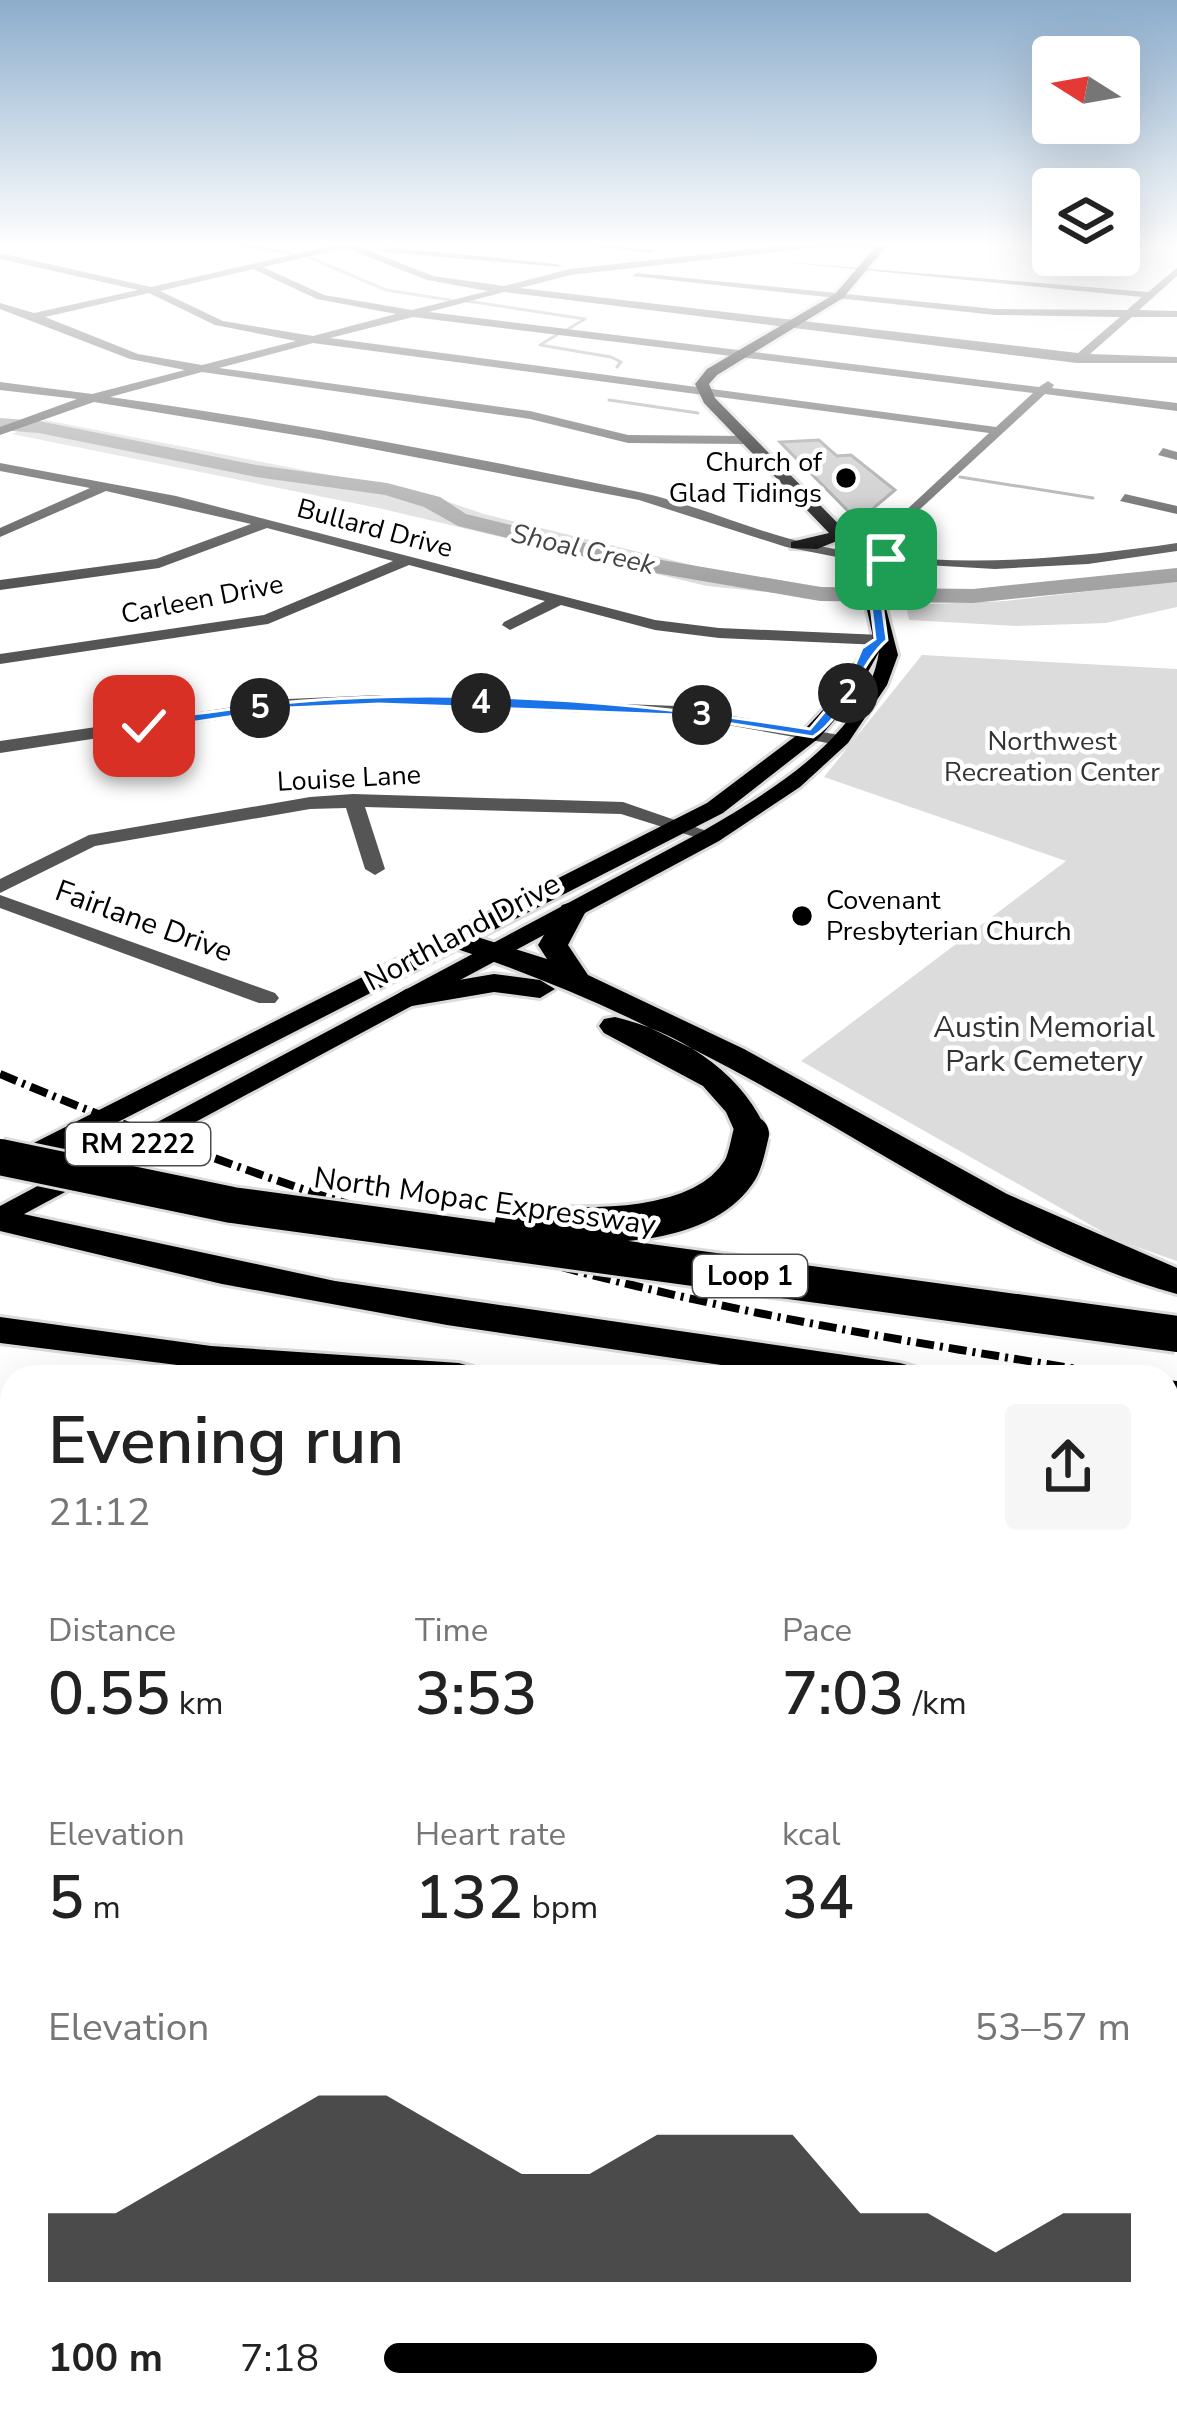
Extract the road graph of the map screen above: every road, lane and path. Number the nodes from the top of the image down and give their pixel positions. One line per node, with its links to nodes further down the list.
1 (135, 356): 10 (street)
2 (248, 356): 10 (street)
3 (434, 356): 14 (street)
4 (739, 356): 14 (main road)
5 (762, 356): 13 (street)
6 (1074, 356): 7 (street)
7 (1080, 357): 8 (street); 9 (street)
8 (1177, 360)
9 (1068, 368)
10 (198, 369): 15 (street); 19 (street)
11 (1055, 379): 13 (street)
12 (0, 386): 15 (street)
13 (1042, 390): 16 (street); 17 (street)
14 (703, 392): 17 (street); 19 (main road, RM 2222)
15 (90, 398): 18 (street); 28 (street)
16 (1177, 407)
17 (1000, 430): 25 (street)
18 (0, 431)
19 (747, 440): 27 (main road, RM 2222)
20 (0, 466): 21 (street, Bullard Drive)
21 (103, 487): 24 (street, Bullard Drive); 26 (street)
22 (1125, 498): 23 (street)
23 (1177, 510)
24 (265, 524): 31 (street, Bullard Drive); 32 (street)
25 (892, 531)
26 (0, 533)
27 (840, 534): 28 (main road); 30 (main road, RM 2222)
28 (797, 545): 30 (street)
29 (1177, 547): 30 (street)
30 (861, 557): 35 (main road, Northland Drive / RM 2222)
31 (406, 561): 33 (street, Bullard Drive); 36 (street, Carleen Drive)
32 (0, 586)
33 (558, 601): 34 (street); 35 (street, Bullard Drive)
34 (510, 625)
35 (881, 640): 37 (main road, Northland Drive / RM 2222); 38 (main road, Northland Drive / RM 2222)
36 (0, 659)
37 (813, 733): 38 (street); 39 (street); 41 (main road, Northland Drive / RM 2222)
38 (839, 740): 42 (main road, Northland Drive / RM 2222)
39 (0, 747)
40 (353, 800): 41 (street, Louise Lane); 43 (street); 44 (street, Louise Lane)
41 (682, 825): 42 (street, Louise Lane); 47 (main road, Northland Drive / RM 2222)
42 (711, 836): 46 (main road, Northland Drive / RM 2222)
43 (375, 869)
44 (0, 886)
45 (0, 901): 50 (street, Fairlane Drive)
46 (572, 911): 47 (main road, Northland Drive / RM 2222); 48 (highway)
47 (478, 949): 48 (highway); 49 (highway); 51 (main road, Northland Drive / RM 2222); 53 (main road, Northland Drive / RM 2222)
48 (578, 982): 58 (highway)
49 (540, 989): 51 (highway); 54 (highway, bridge)
50 (267, 998)
51 (406, 998): 55 (main road, Northland Drive / RM 2222)
52 (0, 1157): 54 (highway, North Mopac Expressway / Loop 1, bridge)
53 (0, 1175): 61 (highway)
54 (323, 1217): 60 (highway, North Mopac Expressway / Loop 1, bridge)
55 (0, 1219): 57 (highway)
56 (0, 1240): 57 (highway)
57 (69, 1247): 63 (highway); 64 (highway)
58 (1177, 1282)
59 (0, 1330): 62 (highway)
60 (1177, 1334)
61 (1177, 1354)
62 (294, 1365)
63 (666, 1365)
64 (819, 1365)

